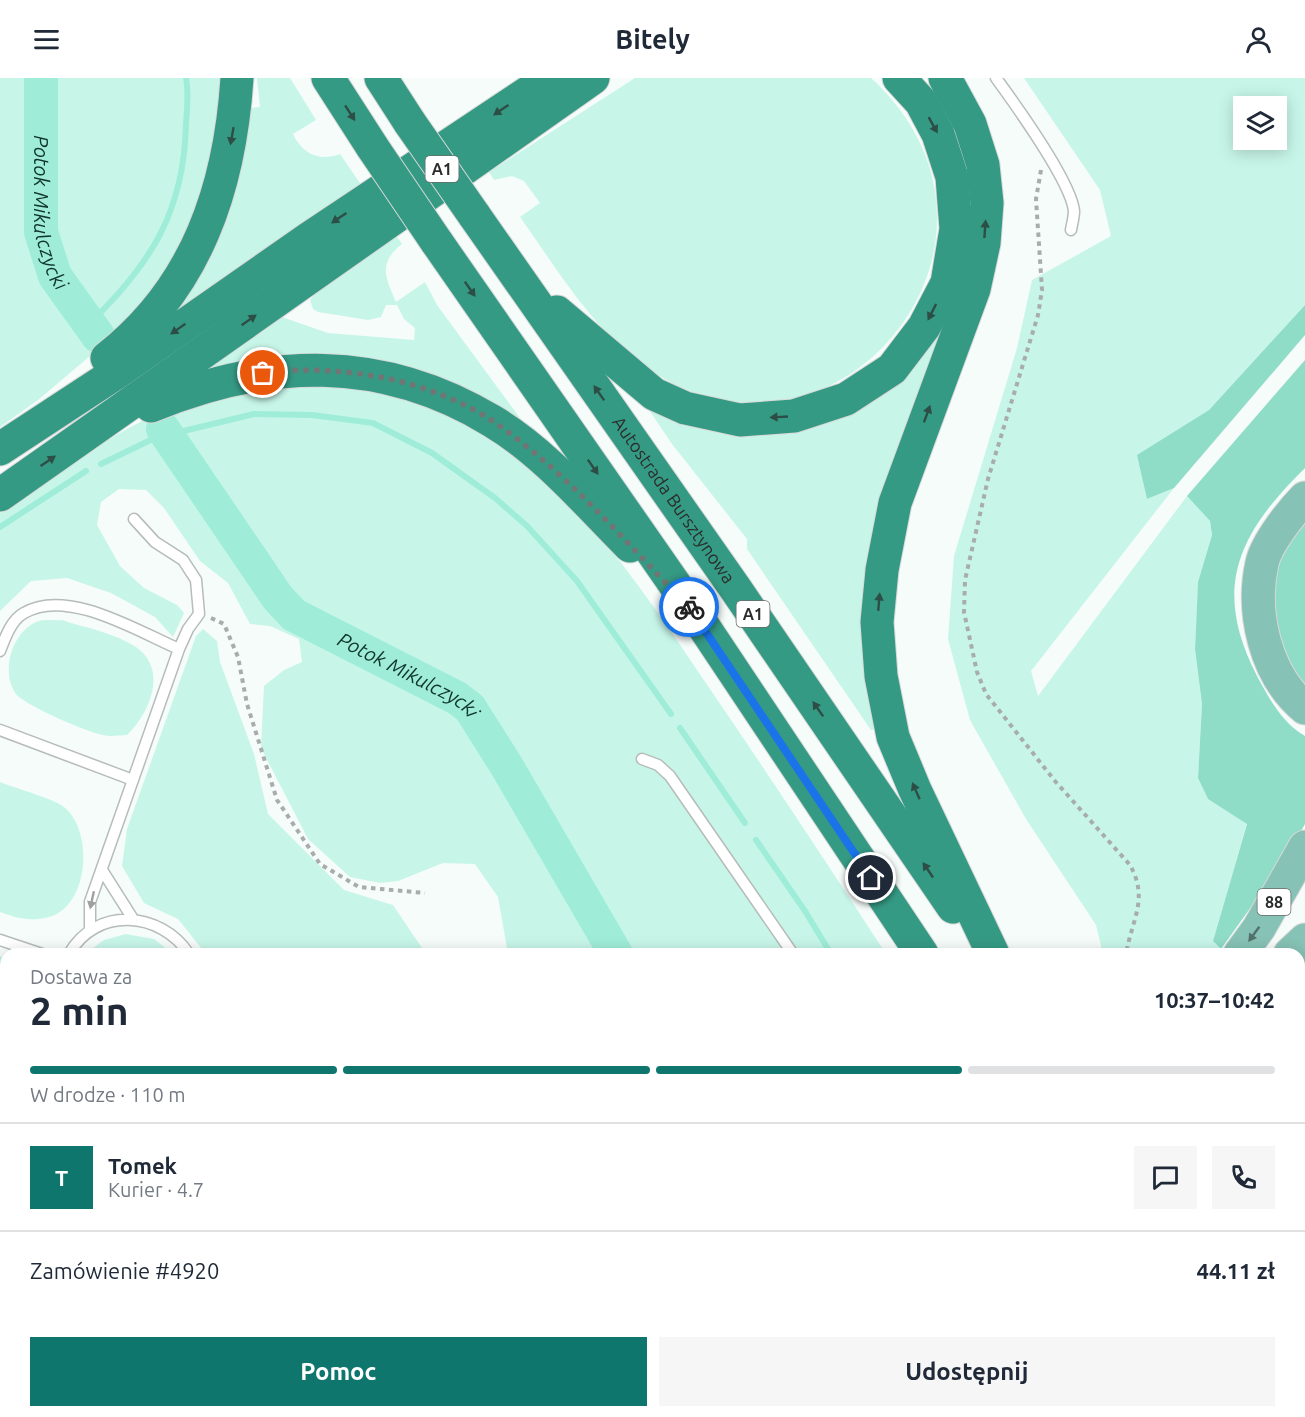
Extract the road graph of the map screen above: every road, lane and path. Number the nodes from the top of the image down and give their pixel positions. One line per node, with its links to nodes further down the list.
1 (237, 78): 13 (highway, one-way to 13)
2 (328, 78): 18 (highway, A1, one-way to 18, bridge)
3 (381, 78): 11 (highway, Autostrada Bursztynowa / A1, bridge)
4 (550, 78): 14 (highway, one-way to 14)
5 (593, 78): 12 (highway, one-way to 5)
6 (899, 78): 11 (highway, one-way to 11)
7 (945, 78): 39 (highway, one-way to 7)
8 (996, 78): 9 (lane)
9 (1039, 143): 10 (lane); 40 (path)
10 (1071, 230)
11 (518, 276): 38 (highway, Autostrada Bursztynowa / A1, one-way to 11)
12 (99, 428): 15 (highway, one-way to 12); 18 (highway)
13 (0, 442)
14 (0, 449)
15 (0, 495)
16 (1304, 500): 22 (main road)
17 (134, 519): 19 (lane)
18 (694, 612): 37 (highway, A1)
19 (199, 614): 20 (lane); 29 (path)
20 (179, 650): 21 (lane); 25 (lane)
21 (0, 651)
22 (1305, 708)
23 (0, 730): 25 (lane)
24 (642, 759): 36 (lane)
25 (133, 780): 27 (lane)
26 (1305, 847): 41 (main road, 88, one-way to 41)
27 (102, 870): 30 (lane); 31 (lane, one-way to 31)
28 (1305, 891): 42 (main road, 88)
29 (425, 893)
30 (133, 919): 31 (lane); 35 (lane)
31 (90, 931): 34 (lane)
32 (0, 940): 33 (lane)
33 (24, 948)
34 (74, 948)
35 (185, 948)
36 (789, 948)
37 (918, 948)
38 (979, 948)
39 (990, 948)
40 (1128, 948)
41 (1244, 948)
42 (1270, 948)

